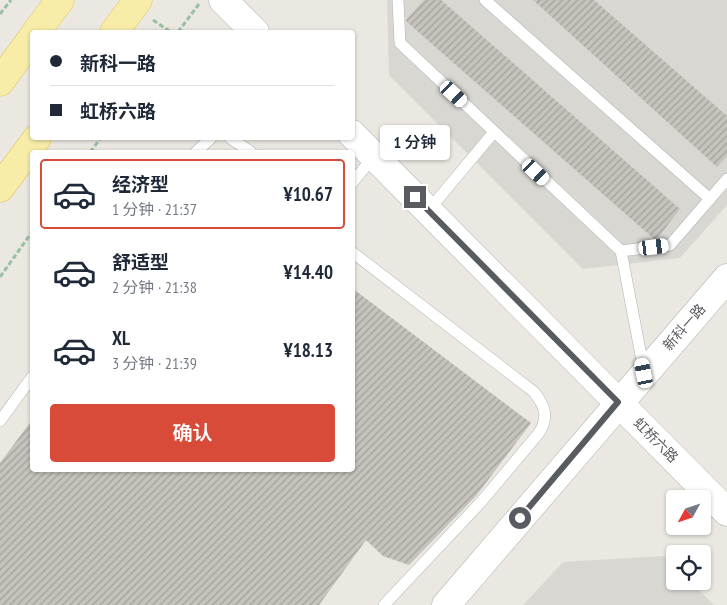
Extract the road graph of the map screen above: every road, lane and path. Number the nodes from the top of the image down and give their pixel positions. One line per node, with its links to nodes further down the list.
1 (11, 0): 8 (path)
2 (60, 0): 9 (main road)
3 (138, 0): 10 (main road)
4 (202, 0): 11 (path)
5 (223, 0): 12 (street)
6 (398, 0): 15 (lane)
7 (485, 0): 28 (lane)
8 (0, 14)
9 (38, 30)
10 (116, 30)
11 (180, 30)
12 (253, 30)
13 (30, 41): 14 (main road)
14 (0, 82)
15 (494, 132): 29 (lane); 31 (lane)
16 (355, 137): 24 (street, 虹桥六路)
17 (36, 140): 27 (main road)
18 (99, 140): 21 (path)
19 (208, 140): 22 (lane)
20 (233, 140): 23 (lane)
21 (92, 150)
22 (198, 150)
23 (249, 150)
24 (374, 156): 25 (lane); 29 (street, 虹桥六路)
25 (355, 179)
26 (727, 180): 28 (lane)
27 (0, 188)
28 (710, 199): 31 (lane)
29 (428, 211): 37 (street, 虹桥六路)
30 (30, 235): 33 (path)
31 (621, 251): 35 (lane)
32 (355, 254): 40 (lane)
33 (0, 277)
34 (727, 278): 35 (street, 新科一路)
35 (644, 373): 37 (street, 新科一路)
36 (30, 379): 38 (lane)
37 (618, 402): 39 (street, 虹桥六路); 41 (street, 新科一路)
38 (0, 421)
39 (727, 512)
40 (384, 605)
41 (446, 605)

